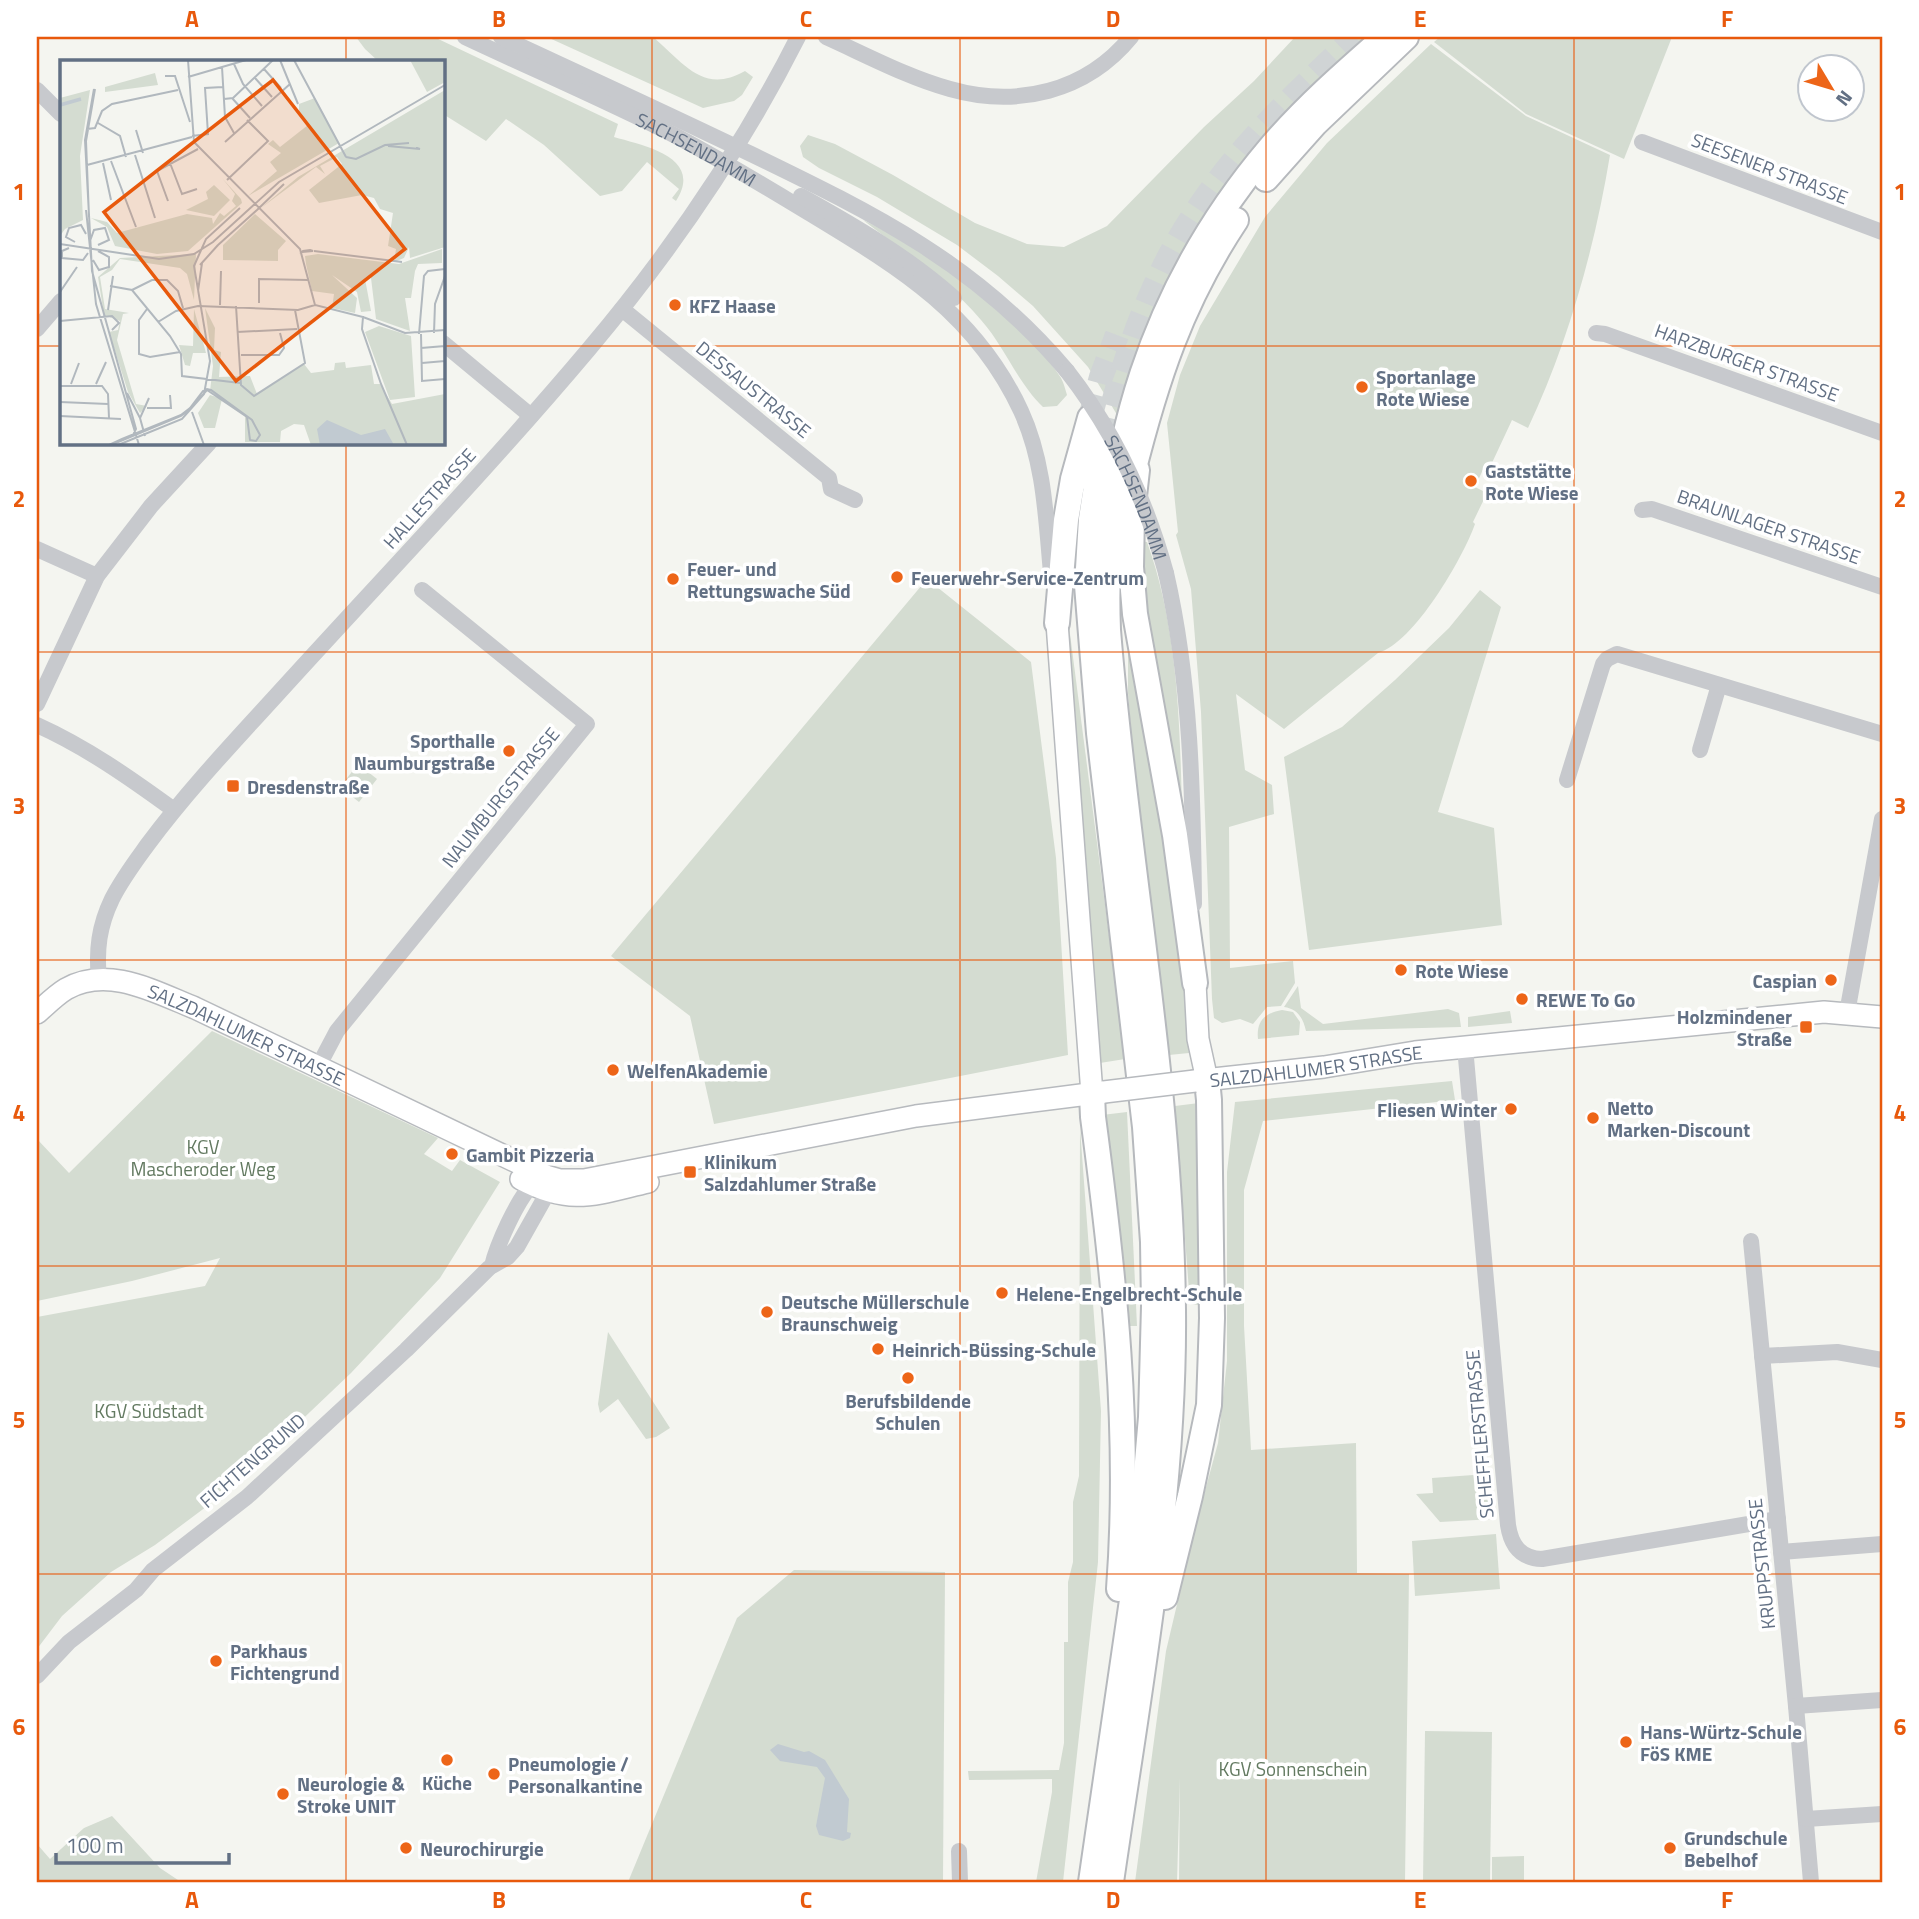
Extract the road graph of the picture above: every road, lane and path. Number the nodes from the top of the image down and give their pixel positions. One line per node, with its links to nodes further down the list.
1 (465, 37): 14 (street, SACHSENDAMM)
2 (502, 37): 13 (street, SACHSENDAMM)
3 (798, 37): 13 (street, HALLESTRASSE)
4 (826, 37): 5 (street)
5 (1130, 37)
6 (1385, 37): 36 (highway)
7 (1406, 37): 9 (highway)
8 (1413, 37): 9 (highway)
9 (1363, 79): 24 (highway)
10 (37, 90): 11 (street)
11 (60, 113)
12 (1642, 142): 15 (street, SEESENER STRASSE)
13 (736, 147): 14 (street, HALLESTRASSE); 21 (street, SACHSENDAMM); 43 (street, SACHSENDAMM, bridge)
14 (726, 163): 17 (street, HALLESTRASSE); 21 (street, SACHSENDAMM)
15 (1882, 232)
16 (60, 302): 18 (street)
17 (622, 309): 22 (street, HALLESTRASSE); 26 (street, DESSAUSTRASSE)
18 (37, 329)
19 (1596, 333): 23 (street, HARZBURGER STRASSE)
20 (444, 344): 22 (street)
21 (1021, 410): 32 (street, SACHSENDAMM)
22 (531, 416): 40 (street, HALLESTRASSE)
23 (1882, 433)
24 (1141, 439): 36 (highway); 43 (highway)
25 (208, 444): 29 (street)
26 (855, 500)
27 (1642, 510): 30 (street, BRAUNLAGER STRASSE)
28 (37, 549): 29 (street)
29 (97, 576): 34 (street)
30 (1882, 587)
31 (422, 590): 48 (street, NAUMBURGSTRASSE)
32 (1057, 623): 36 (highway); 50 (main road, SACHSENDAMM)
33 (1719, 685): 37 (street); 38 (street); 39 (street)
34 (37, 704)
35 (37, 725): 40 (street)
36 (1107, 725): 59 (highway); 62 (highway)
37 (1882, 734)
38 (1700, 750)
39 (1567, 780)
40 (174, 810): 42 (street, HALLESTRASSE)
41 (1882, 819): 45 (street)
42 (99, 980): 44 (main road, SALZDAHLUMER STRASSE); 48 (main road, SALZDAHLUMER STRASSE)
43 (1195, 983): 49 (main road, SACHSENDAMM)
44 (37, 1013)
45 (1847, 1013): 46 (main road, SALZDAHLUMER STRASSE); 47 (main road, SALZDAHLUMER STRASSE)
46 (1882, 1017)
47 (1465, 1047): 49 (main road, SALZDAHLUMER STRASSE); 55 (street, SCHEFFLERSTRASSE)
48 (318, 1067): 50 (main road, SALZDAHLUMER STRASSE)
49 (1201, 1081): 50 (main road, SALZDAHLUMER STRASSE, bridge); 59 (highway)
50 (1098, 1093): 62 (highway)
51 (1751, 1241): 53 (street, KRUPPSTRASSE)
52 (489, 1268): 58 (street, FICHTENGRUND)
53 (1762, 1356): 54 (street); 55 (street, KRUPPSTRASSE)
54 (1882, 1360)
55 (1778, 1519): 57 (street, KRUPPSTRASSE)
56 (1882, 1544): 57 (street)
57 (1781, 1552): 61 (street, KRUPPSTRASSE)
58 (37, 1676)
59 (1140, 1682): 68 (highway)
60 (1882, 1700): 61 (street)
61 (1796, 1706): 64 (street, KRUPPSTRASSE)
62 (1116, 1717): 67 (highway)
63 (1882, 1814): 64 (street)
64 (1806, 1819): 69 (street, KRUPPSTRASSE)
65 (960, 1851): 66 (street)
66 (960, 1882)
67 (1091, 1882)
68 (1111, 1882)
69 (1811, 1882)

